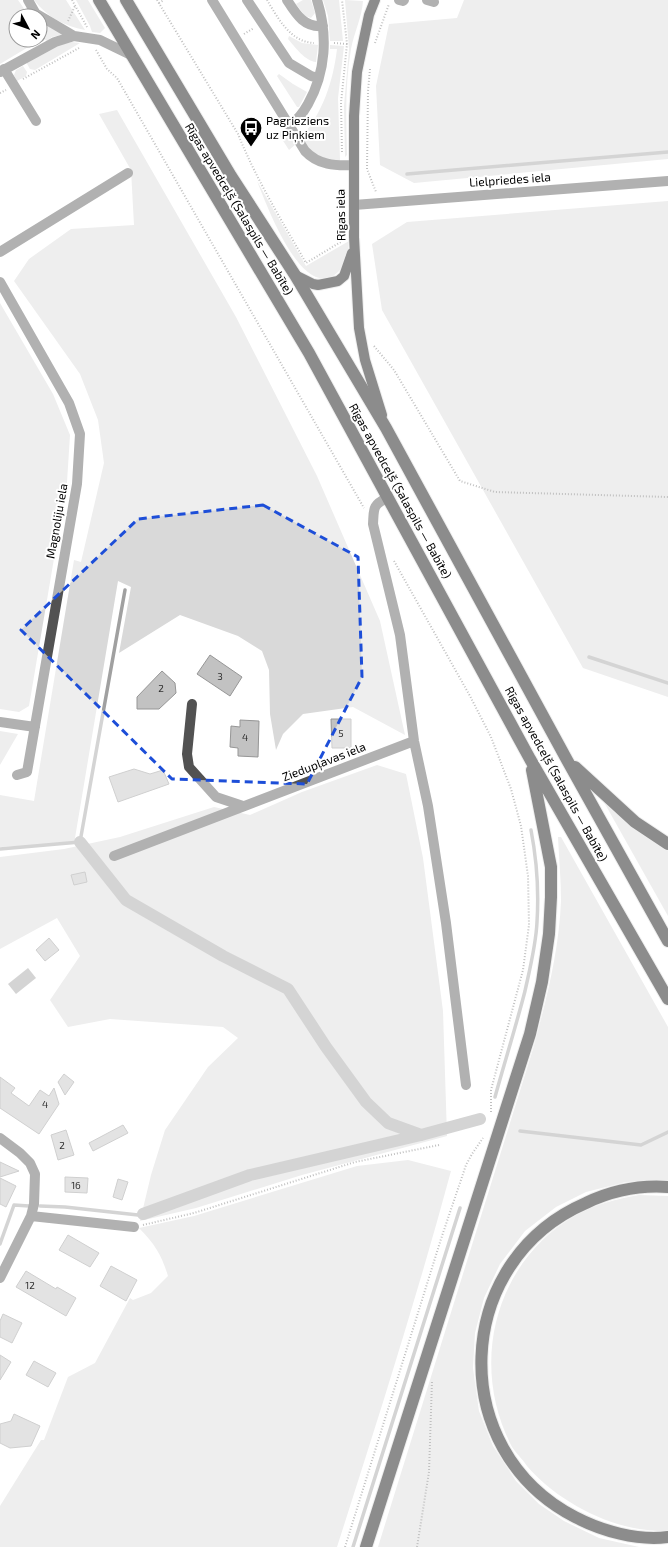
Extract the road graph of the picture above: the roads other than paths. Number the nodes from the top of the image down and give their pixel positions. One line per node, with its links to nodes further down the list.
1 (99, 0): 15 (highway, Rīgas apvedceļš (Salaspils — Babīte))
2 (126, 0): 26 (highway, Rīgas apvedceļš (Salaspils — Babīte))
3 (212, 0): 19 (street)
4 (247, 0): 17 (street)
5 (287, 0): 11 (street)
6 (317, 0): 11 (street)
7 (375, 0): 20 (main road, Rīgas iela)
8 (399, 0): 9 (street)
9 (404, 0)
10 (48, 21): 12 (street)
11 (323, 26): 17 (street)
12 (74, 36): 14 (street); 15 (street)
13 (36, 48): 14 (street)
14 (34, 53): 16 (street)
15 (131, 55): 29 (highway, Rīgas apvedceļš (Salaspils — Babīte))
16 (2, 71): 18 (street)
17 (318, 78): 19 (street)
18 (36, 121)
19 (290, 125): 20 (street)
20 (354, 165): 23 (main road, Rīgas iela)
21 (128, 173): 25 (street)
22 (668, 182): 23 (street, Lielpriedes iela)
23 (354, 205): 24 (main road, Rīgas iela)
24 (354, 241): 26 (main road); 28 (main road, Rīgas iela)
25 (0, 252)
26 (295, 275): 28 (highway, Rīgas apvedceļš (Salaspils — Babīte))
27 (0, 282): 32 (street, Magnoliju iela)
28 (386, 428): 35 (highway, Rīgas apvedceļš (Salaspils — Babīte))
29 (387, 498): 33 (street); 34 (highway, Rīgas apvedceļš (Salaspils — Babīte))
30 (192, 704): 37 (street)
31 (0, 722): 32 (street)
32 (35, 727): 36 (street, Magnoliju iela)
33 (414, 741): 37 (street, Ziedupļavas iela); 42 (street)
34 (530, 758): 41 (highway, Rīgas apvedceļš (Salaspils — Babīte)); 49 (highway)
35 (567, 760): 38 (highway); 40 (highway, Rīgas apvedceļš (Salaspils — Babīte))
36 (17, 775)
37 (243, 806): 39 (street, Ziedupļavas iela)
38 (668, 844)
39 (114, 856)
40 (668, 941)
41 (668, 999)
42 (466, 1085)
43 (0, 1138): 45 (street)
44 (668, 1187): 48 (highway)
45 (31, 1216): 46 (street); 47 (street)
46 (134, 1227)
47 (0, 1278)
48 (668, 1537)
49 (366, 1547)

